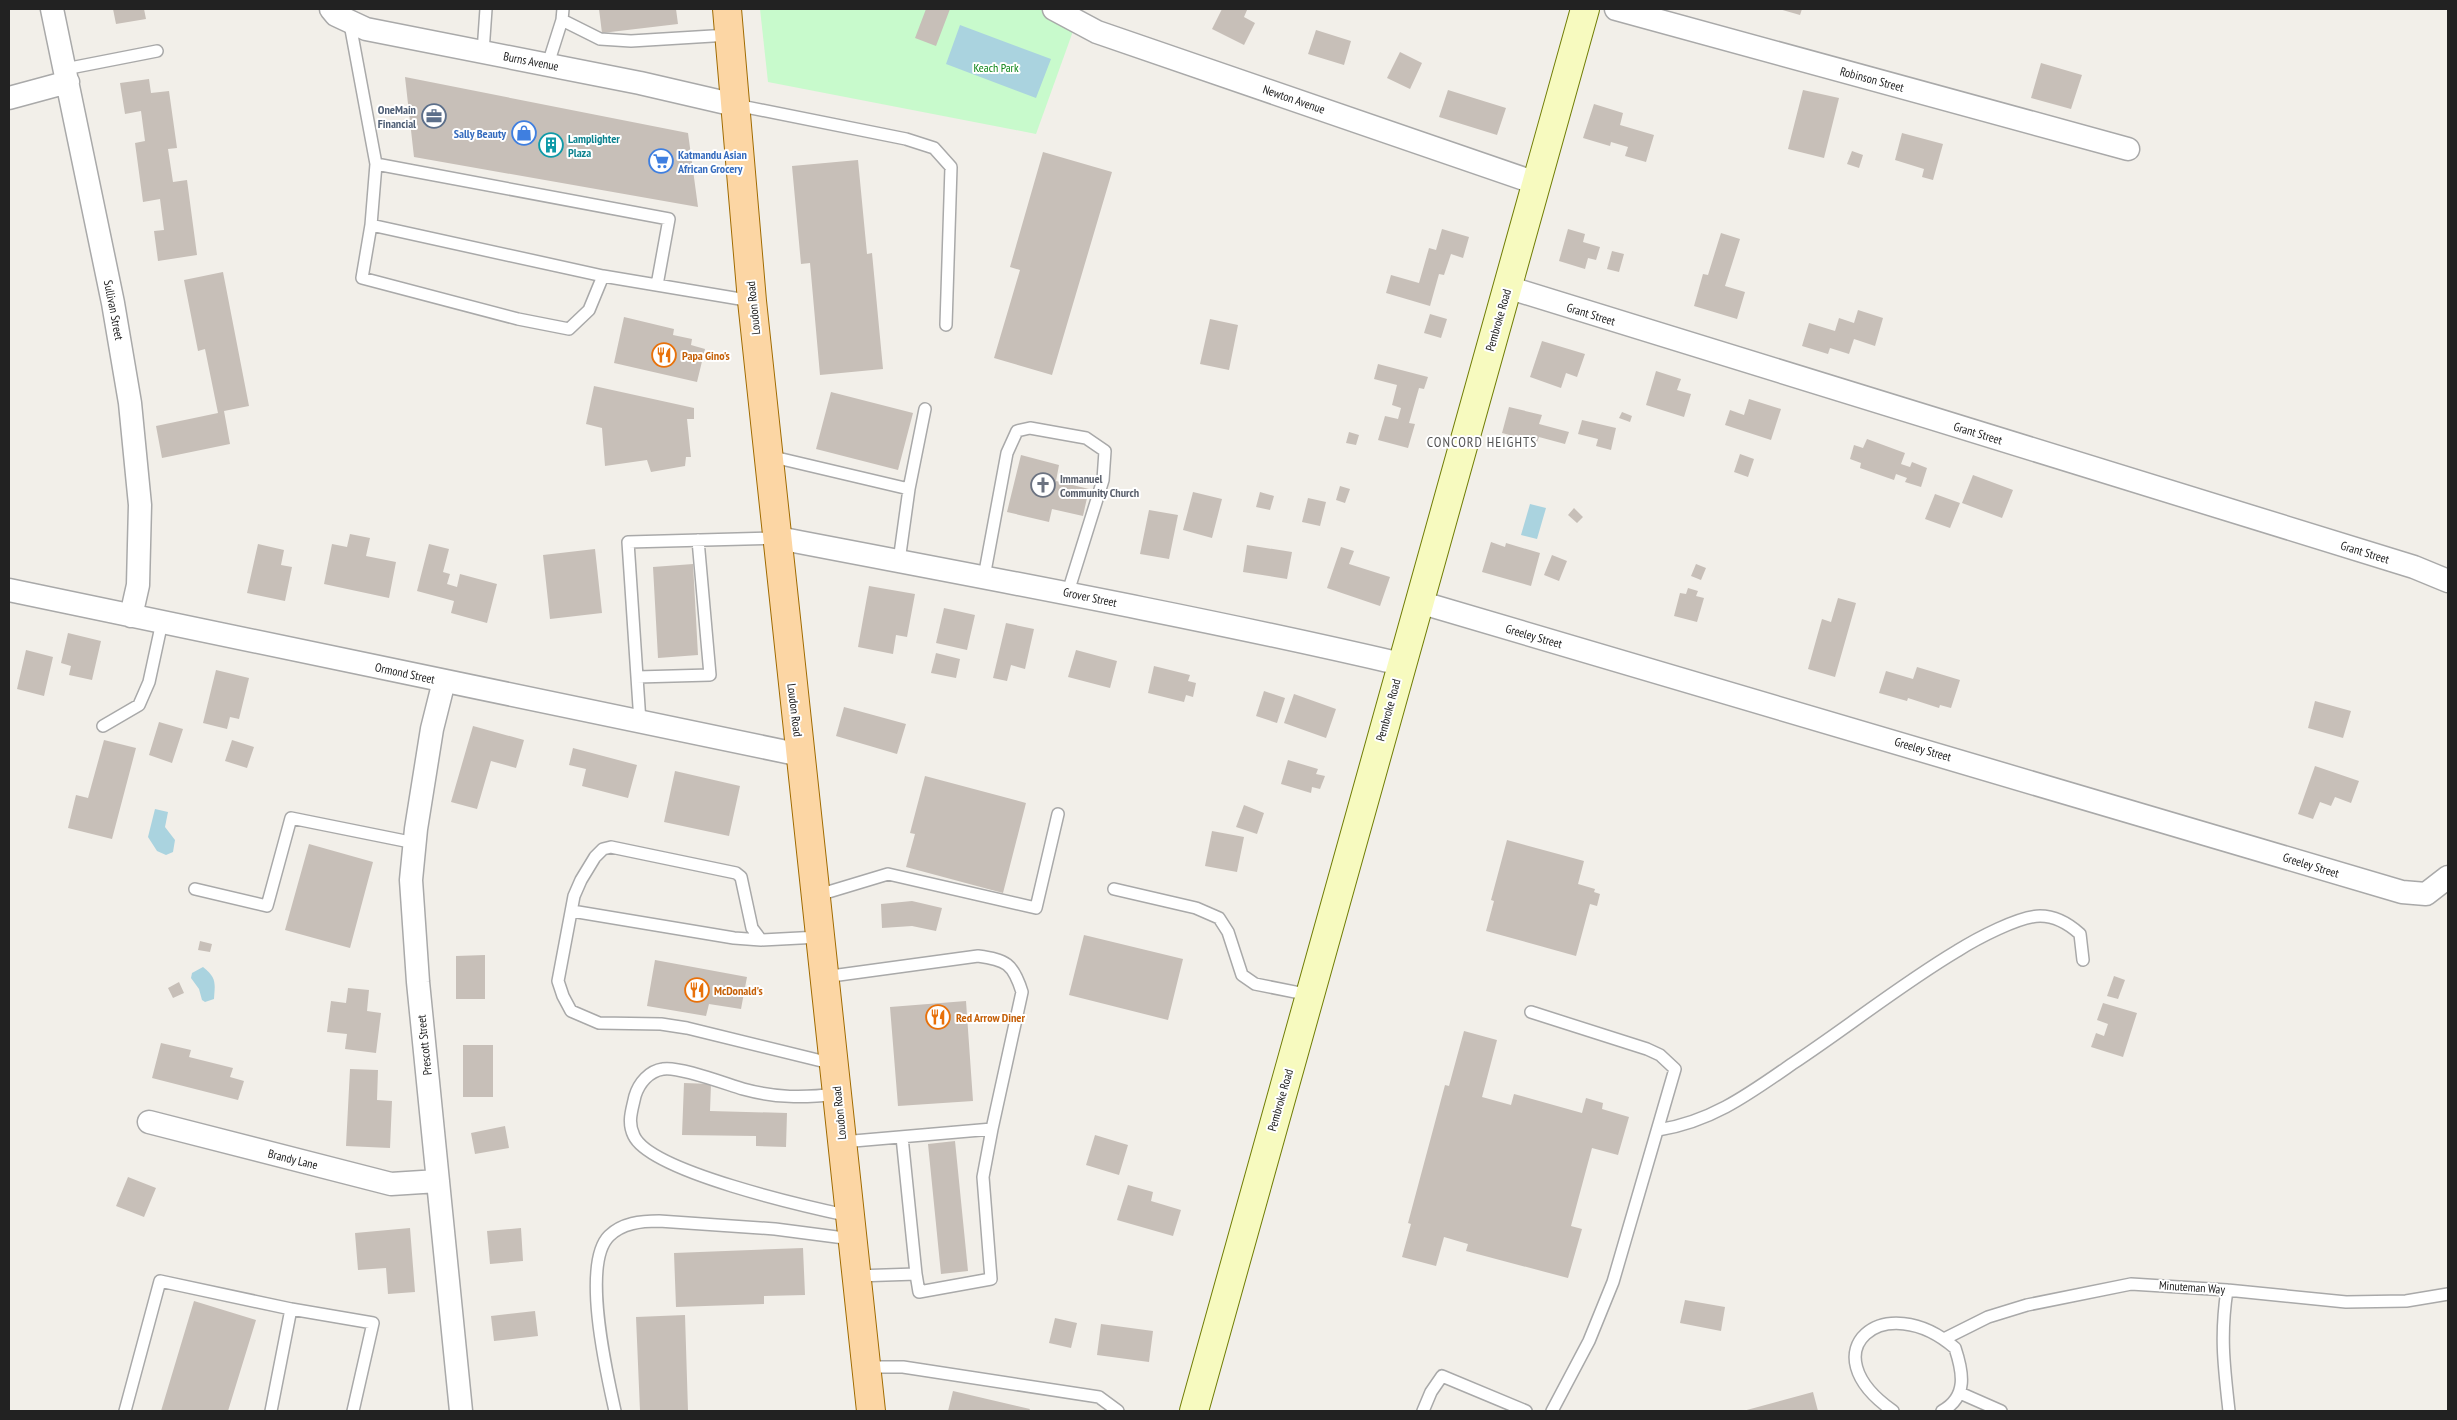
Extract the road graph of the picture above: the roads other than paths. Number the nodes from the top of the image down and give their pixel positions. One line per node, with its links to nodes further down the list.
1 (52, 9): 13 (street, Sullivan Street)
2 (332, 9): 9 (street, Burns Avenue)
3 (486, 9): 11 (lane)
4 (1054, 9): 18 (street, Newton Avenue)
5 (1585, 9): 18 (street, Pembroke Road)
6 (1616, 9): 16 (street, Robinson Street)
7 (562, 14): 8 (lane); 12 (lane)
8 (728, 22): 15 (main road, Loudon Road)
9 (350, 24): 11 (street, Burns Avenue); 17 (lane)
10 (157, 51): 13 (lane)
11 (482, 52): 12 (street, Burns Avenue)
12 (548, 64): 15 (street, Burns Avenue)
13 (67, 75): 14 (street); 36 (street, Sullivan Street)
14 (9, 98)
15 (735, 105): 23 (main road, Loudon Road); 24 (lane)
16 (2128, 149)
17 (376, 164): 19 (lane); 21 (lane)
18 (1536, 182): 22 (street, Pembroke Road)
19 (372, 225): 20 (lane); 20 (lane)
20 (603, 276): 21 (lane)
21 (657, 285): 23 (lane)
22 (1507, 288): 32 (street, Grant Street); 35 (street, Pembroke Road)
23 (752, 301): 26 (main road, Loudon Road)
24 (946, 325)
25 (925, 409): 27 (lane)
26 (769, 456): 27 (lane); 28 (main road, Loudon Road)
27 (909, 489): 30 (lane)
28 (778, 538): 29 (lane); 30 (street, Grover Street); 43 (main road, Loudon Road)
29 (698, 540): 39 (lane); 39 (lane)
30 (898, 561): 31 (street, Grover Street)
31 (984, 577): 34 (street, Grover Street); 34 (lane)
32 (2448, 581)
33 (9, 590): 36 (street, Ormond Street)
34 (1068, 592): 38 (street, Grover Street)
35 (1419, 602): 38 (street, Pembroke Road); 46 (street, Greeley Street)
36 (130, 616): 37 (street, Ormond Street)
37 (162, 622): 40 (street, Ormond Street); 42 (lane)
38 (1401, 664): 55 (street, Pembroke Road)
39 (637, 677): 41 (lane)
40 (444, 681): 41 (street, Ormond Street); 45 (street, Prescott Street)
41 (640, 722): 43 (street, Ormond Street)
42 (103, 726)
43 (801, 755): 49 (main road, Loudon Road)
44 (1058, 814): 49 (lane)
45 (414, 843): 48 (lane); 64 (street, Prescott Street)
46 (2448, 877)
47 (1114, 888): 55 (lane)
48 (196, 889)
49 (815, 896): 51 (main road, Loudon Road)
50 (572, 911): 52 (lane); 52 (lane); 57 (lane)
51 (819, 937): 52 (lane); 54 (main road, Loudon Road)
52 (761, 940)
53 (2083, 960): 61 (lane)
54 (824, 977): 57 (main road, Loudon Road); 60 (lane)
55 (1310, 995): 81 (street, Pembroke Road)
56 (1531, 1012): 61 (lane)
57 (834, 1064): 58 (main road, Loudon Road)
58 (837, 1094): 63 (main road, Loudon Road); 65 (lane)
59 (149, 1122): 64 (street, Brandy Lane)
60 (992, 1129): 62 (lane); 66 (lane)
61 (1658, 1130): 84 (lane)
62 (902, 1137): 63 (lane); 66 (lane)
63 (842, 1142): 65 (main road, Loudon Road)
64 (438, 1181): 77 (street, Prescott Street)
65 (851, 1228): 67 (main road, Loudon Road); 78 (lane)
66 (916, 1274): 67 (lane)
67 (856, 1276): 72 (main road, Loudon Road)
68 (2227, 1290): 69 (lane, Minuteman Way); 71 (lane, Minuteman Way); 88 (lane)
69 (2448, 1294)
70 (291, 1309): 74 (lane); 75 (lane); 76 (lane)
71 (1944, 1339): 73 (lane); 85 (lane)
72 (866, 1367): 79 (main road, Loudon Road); 80 (lane)
73 (1960, 1393): 86 (lane); 87 (lane)
74 (125, 1411)
75 (271, 1411)
76 (353, 1411)
77 (461, 1411)
78 (615, 1411)
79 (871, 1411)
80 (1118, 1411)
81 (1194, 1411)
82 (1423, 1411): 83 (lane)
83 (1526, 1411)
84 (1552, 1411)
85 (1893, 1411)
86 (1942, 1411)
87 (2001, 1411)
88 (2229, 1411)

